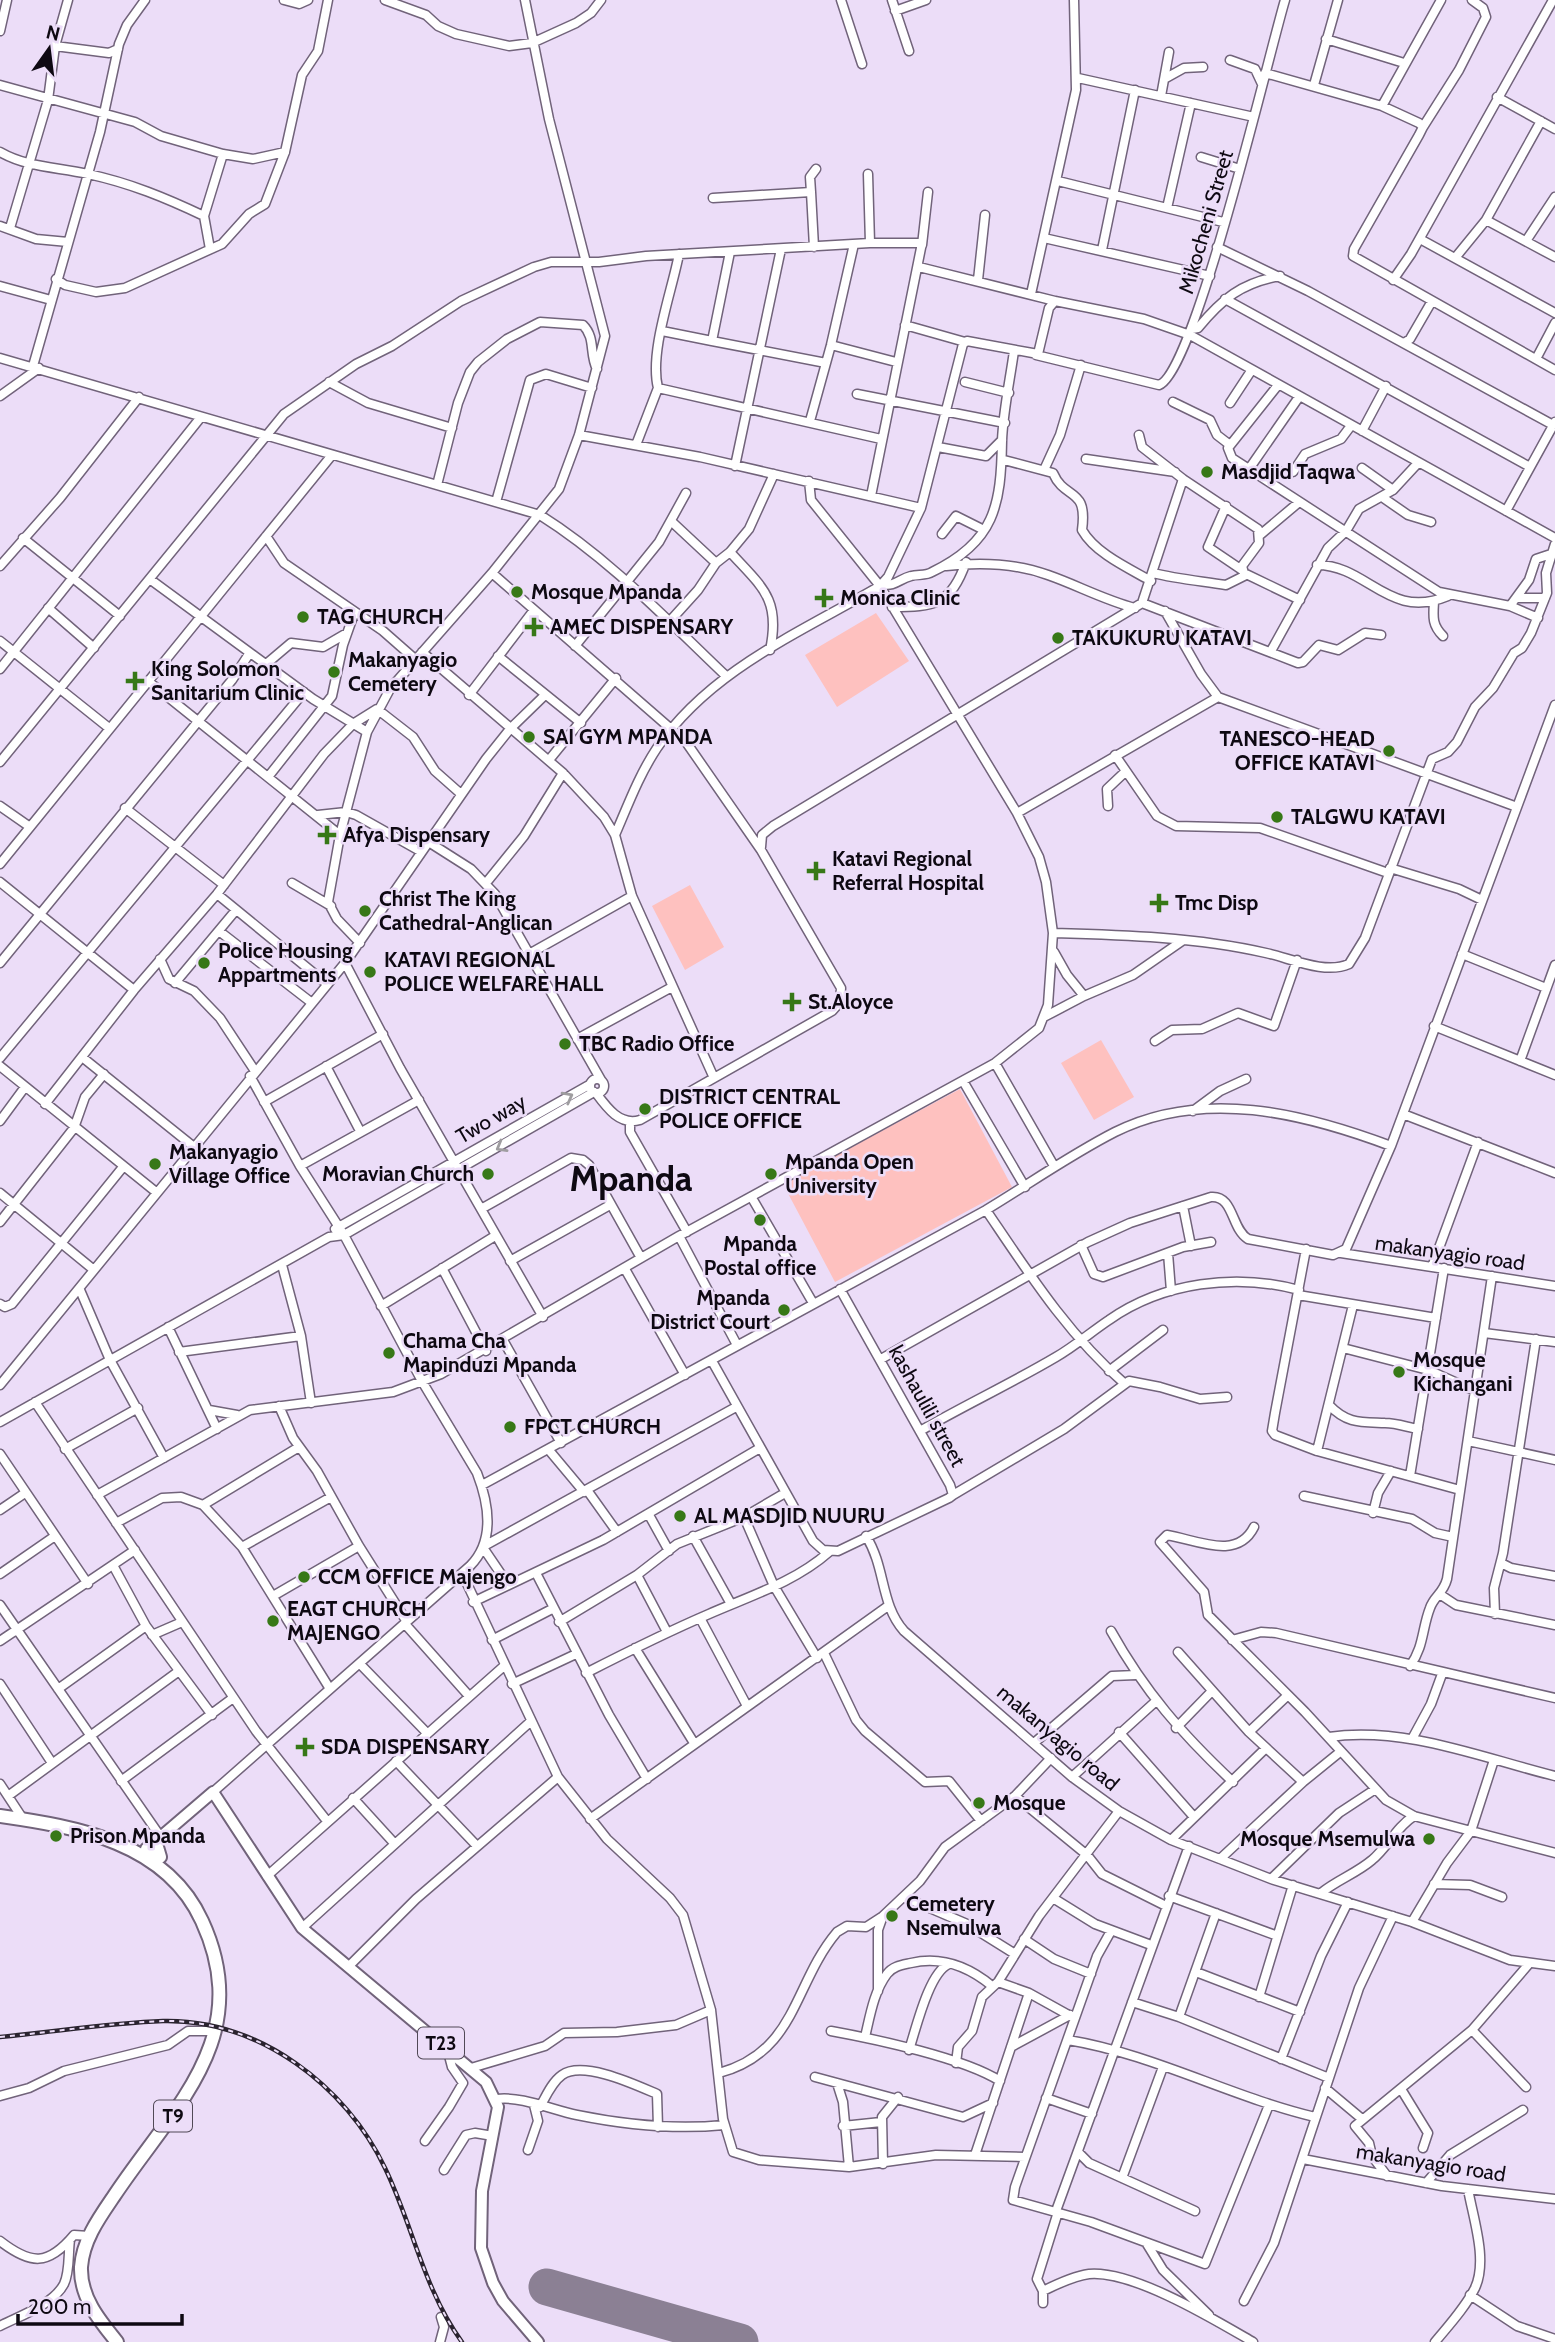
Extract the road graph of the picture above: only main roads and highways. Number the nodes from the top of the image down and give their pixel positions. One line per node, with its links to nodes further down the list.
1 (0, 1816): 2 (highway)
2 (153, 1853): 3 (highway, T9); 4 (main road, T23)
3 (117, 2342)
4 (538, 2342)

